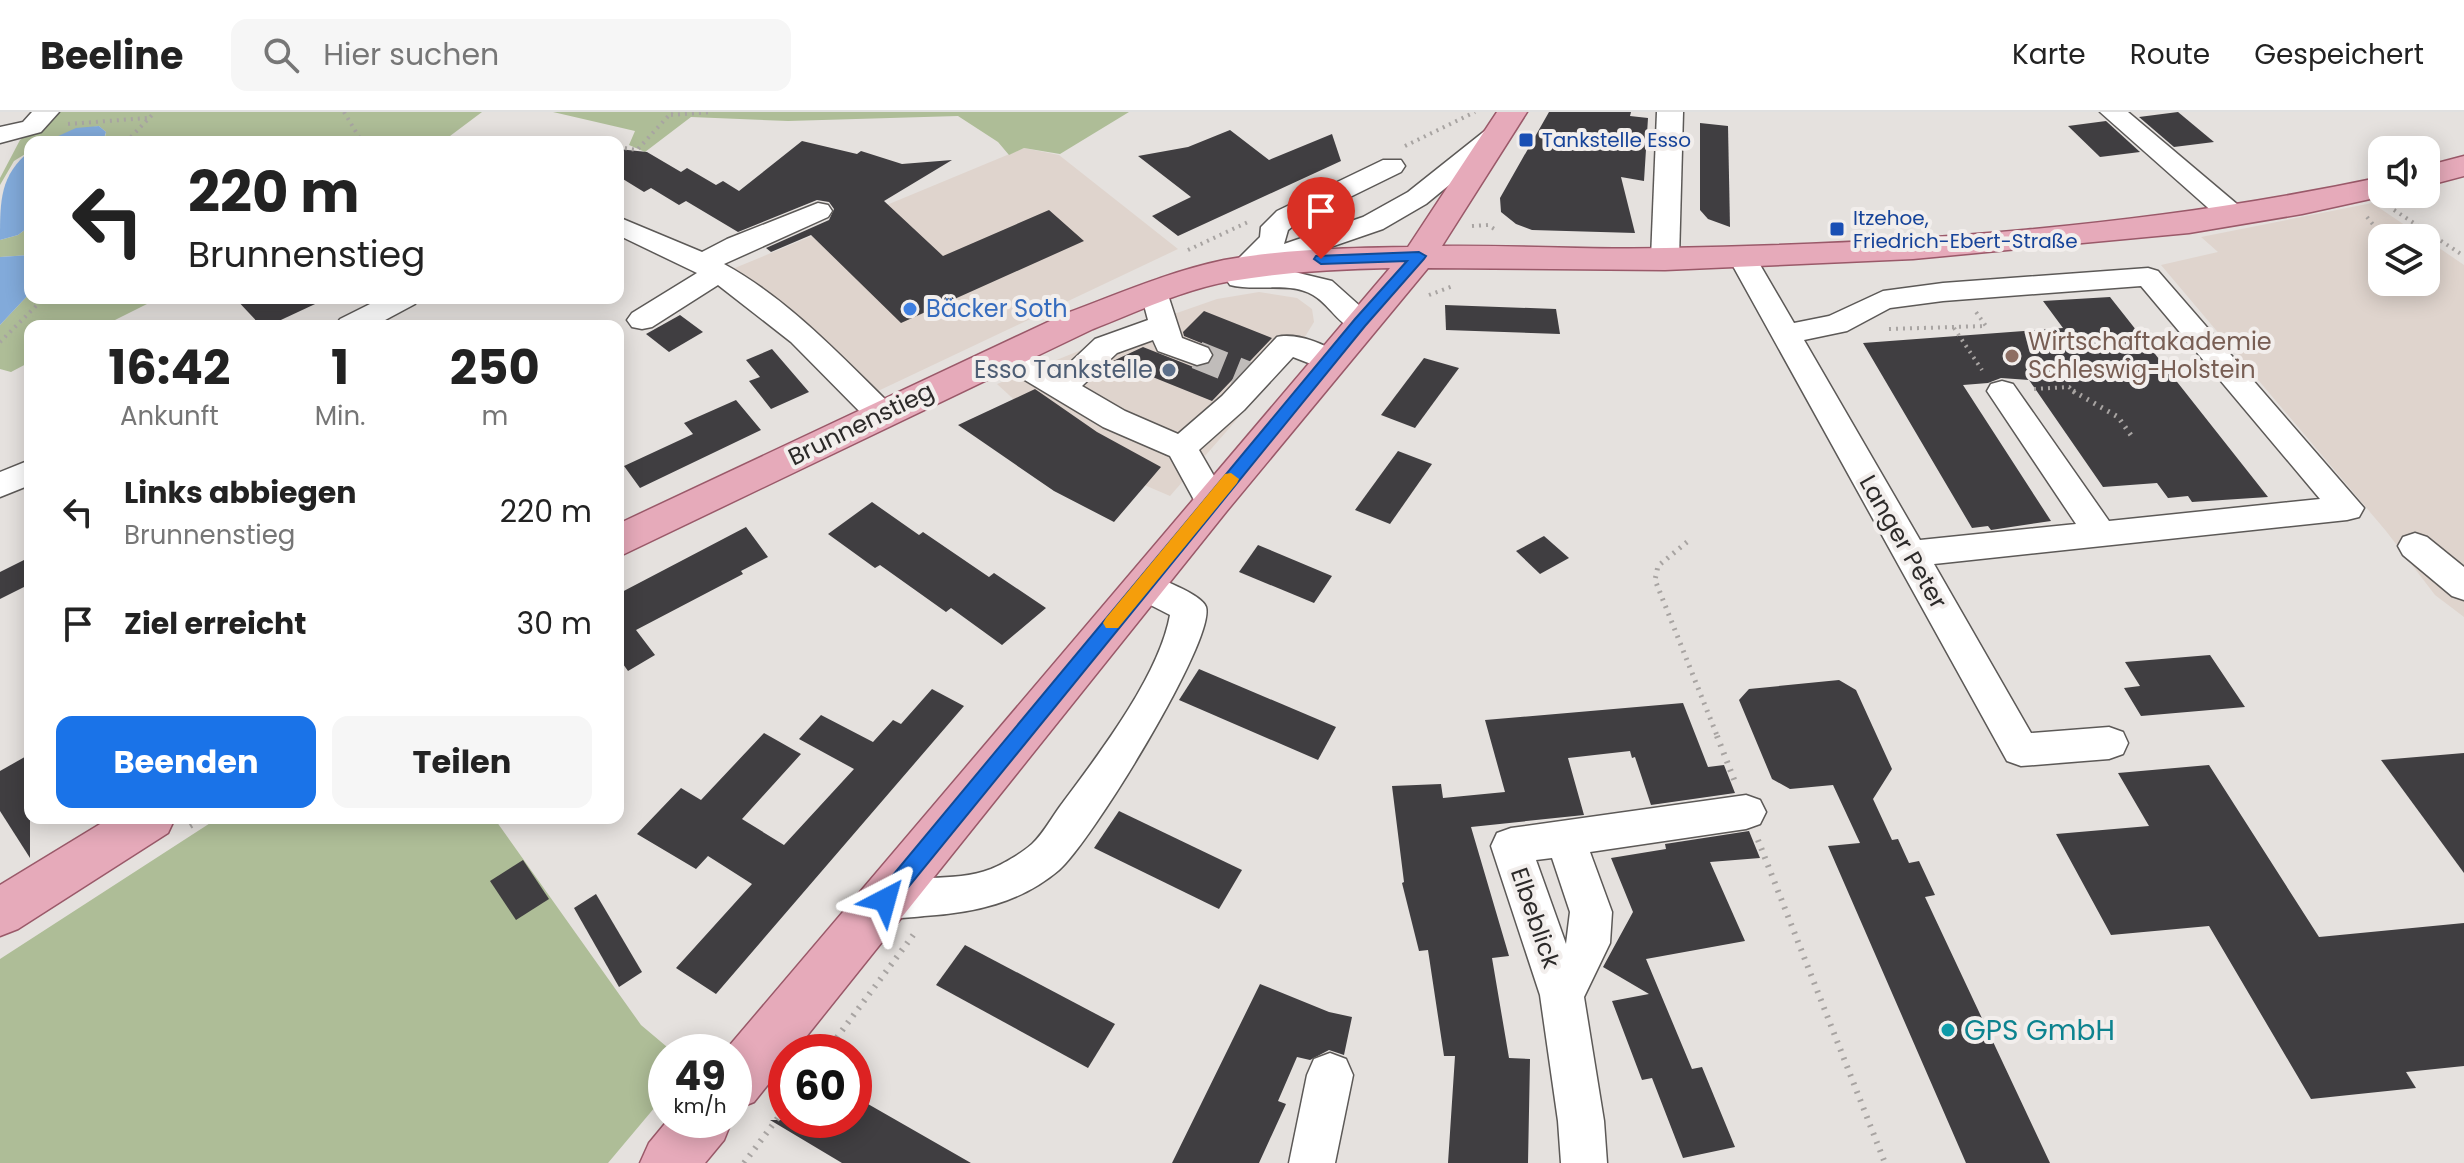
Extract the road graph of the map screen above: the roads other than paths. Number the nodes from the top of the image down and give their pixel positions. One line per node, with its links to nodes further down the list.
1 (1670, 112): 15 (street)
2 (2113, 112): 11 (street)
3 (39, 119): 5 (street)
4 (1506, 122): 13 (main road); 17 (street)
5 (0, 135)
6 (1392, 166): 17 (street)
7 (2464, 166): 8 (main road)
8 (2440, 172)
9 (2368, 198): 11 (main road)
10 (818, 211): 16 (street)
11 (2234, 216): 14 (main road)
12 (624, 228): 16 (street)
13 (1419, 256): 15 (main road); 17 (main road, Brunnenstieg); 23 (main road)
14 (1742, 257): 15 (main road); 24 (street, Langer Peter)
15 (1665, 259)
16 (710, 268): 22 (street); 30 (street)
17 (1244, 268): 18 (main road, Brunnenstieg)
18 (1194, 280): 20 (main road, Brunnenstieg); 23 (street)
19 (393, 304): 21 (street)
20 (1160, 308): 25 (main road, Brunnenstieg); 26 (street); 29 (street)
21 (362, 320)
22 (642, 320)
23 (1360, 322): 27 (main road)
24 (1786, 334): 35 (street); 38 (street, Langer Peter)
25 (1006, 355): 29 (street); 30 (main road, Brunnenstieg)
26 (1197, 355)
27 (1329, 361): 31 (street); 34 (main road)
28 (1992, 380): 35 (street)
29 (1061, 389): 31 (street)
30 (881, 414): 36 (main road, Brunnenstieg)
31 (1182, 448): 34 (street)
32 (24, 475): 33 (street)
33 (0, 485)
34 (1212, 502): 39 (main road)
35 (2101, 535): 38 (street)
36 (624, 539)
37 (2415, 546): 40 (street)
38 (1911, 554): 41 (street, Langer Peter)
39 (1143, 586): 44 (main road); 44 (street)
40 (2464, 587)
41 (2109, 743)
42 (1746, 812): 51 (street, Elbeblick)
43 (141, 824): 45 (main road)
44 (885, 900): 46 (main road)
45 (0, 913)
46 (752, 1061)
47 (1330, 1075): 50 (street)
48 (689, 1138): 49 (main road)
49 (669, 1163)
50 (1312, 1163)
51 (1584, 1163)

